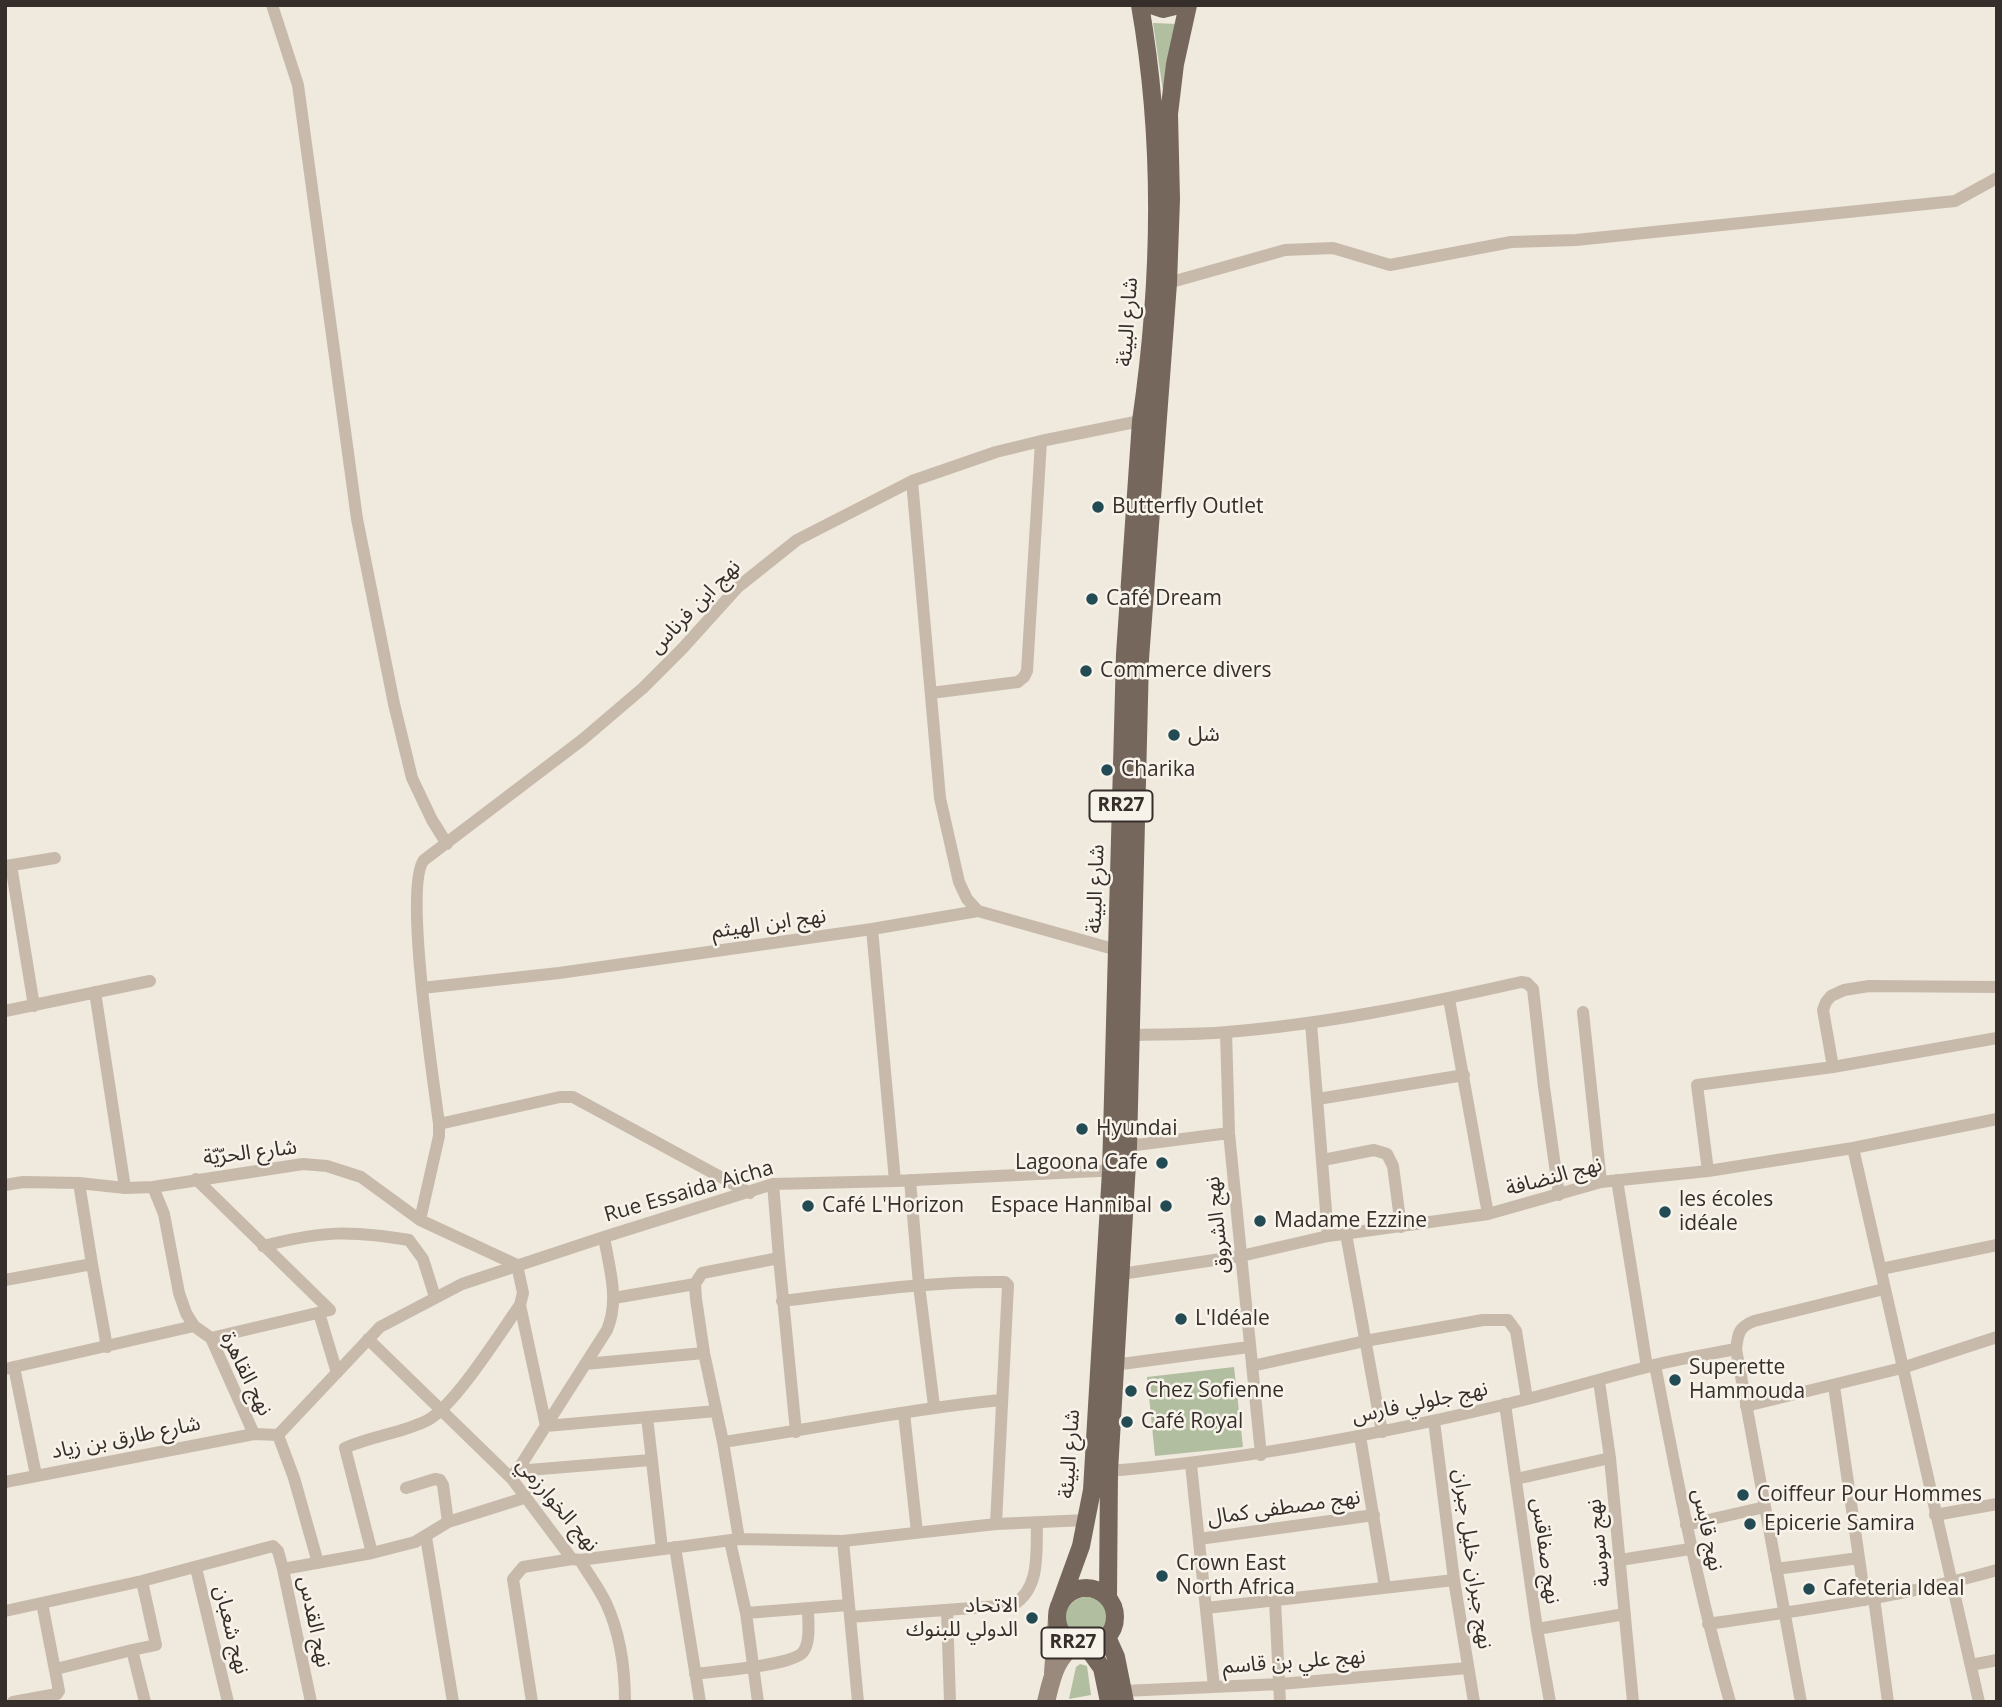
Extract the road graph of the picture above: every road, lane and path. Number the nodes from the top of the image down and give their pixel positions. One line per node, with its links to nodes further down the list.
1 (272, 5): 13 (street)
2 (1140, 5): 9 (main road, شارع البيئة / RR27)
3 (1151, 5): 4 (main road)
4 (1179, 5)
5 (1188, 5): 7 (main road, شارع البيئة / RR27)
6 (1997, 178): 7 (street)
7 (1168, 283): 8 (main road, شارع البيئة / RR27)
8 (1159, 416): 9 (street, نهج ابن فرناس); 29 (main road, شارع البيئة / RR27)
9 (1141, 421): 10 (street, نهج ابن فرناس); 18 (main road, شارع البيئة / RR27)
10 (1041, 441): 11 (street, نهج ابن فرناس); 12 (street)
11 (912, 481): 12 (street); 13 (street, نهج ابن فرناس)
12 (931, 693): 16 (street)
13 (447, 844): 21 (street, نهج ابن فرناس)
14 (55, 858): 15 (street)
15 (8, 866): 24 (street)
16 (978, 911): 17 (street, نهج ابن الهيثم); 18 (street, نهج ابن الهيثم)
17 (872, 929): 21 (street, نهج ابن الهيثم); 45 (street)
18 (1117, 950): 40 (main road, شارع البيئة / RR27)
19 (150, 981): 22 (street)
20 (1997, 987): 31 (street)
21 (422, 988): 35 (street)
22 (95, 992): 24 (street); 51 (street)
23 (1449, 999): 27 (street); 32 (street); 53 (street)
24 (34, 1006): 25 (street)
25 (5, 1011)
26 (1583, 1012): 46 (street)
27 (1311, 1023): 28 (street); 33 (street)
28 (1226, 1032): 29 (street); 36 (street, نهج الشروق)
29 (1131, 1035): 37 (main road, شارع البيئة / RR27)
30 (1997, 1038): 31 (street)
31 (1833, 1067): 41 (street)
32 (1464, 1075): 33 (street); 54 (street)
33 (1318, 1099): 39 (street)
34 (1997, 1119): 38 (street, نهج النضافة)
35 (439, 1124): 52 (street); 55 (street)
36 (1228, 1133): 37 (street); 62 (street, نهج الشروق)
37 (1128, 1146): 40 (main road, شارع البيئة / RR27)
38 (1853, 1148): 41 (street, نهج النضافة); 66 (street)
39 (1323, 1160): 56 (street); 58 (street)
40 (1119, 1170): 43 (street, Rue Essaida Aicha); 67 (main road, شارع البيئة / RR27); 127 (main road, شارع البيئة / RR27)
41 (1708, 1171): 44 (street, نهج النضافة)
42 (195, 1180): 50 (street, شارع الحرّيّة); 55 (street, شارع الحرّيّة); 61 (street)
43 (910, 1180): 45 (street, Rue Essaida Aicha); 70 (street)
44 (1617, 1180): 46 (street, نهج النضافة); 89 (street, نهج قابس)
45 (895, 1181): 48 (street, Rue Essaida Aicha)
46 (1601, 1182): 53 (street, نهج النضافة)
47 (79, 1183): 49 (street, شارع الحرّيّة); 51 (street, شارع الحرّيّة); 64 (street)
48 (773, 1184): 52 (street, Rue Essaida Aicha); 63 (street)
49 (5, 1185)
50 (153, 1187): 51 (street, شارع الحرّيّة); 77 (street, نهج القاهرة)
51 (125, 1188)
52 (750, 1193): 59 (street, Rue Essaida Aicha)
53 (1559, 1195): 54 (street, نهج النضافة)
54 (1488, 1214): 56 (street, نهج النضافة)
55 (421, 1220): 65 (street, شارع الحرّيّة)
56 (1401, 1227): 57 (street, نهج النضافة)
57 (1346, 1234): 58 (street, نهج النضافة); 81 (street)
58 (1328, 1236): 62 (street, نهج النضافة)
59 (604, 1237): 65 (street, Rue Essaida Aicha); 73 (street)
60 (1997, 1245): 66 (street)
61 (263, 1246): 72 (street); 76 (street)
62 (1241, 1256): 67 (street, نهج النضافة); 83 (street, نهج الشروق)
63 (779, 1258): 69 (street); 74 (street)
64 (92, 1264): 68 (street); 82 (street)
65 (517, 1265): 72 (street, Rue Essaida Aicha); 75 (street)
66 (1881, 1269): 71 (street)
67 (1121, 1274): 87 (main road, شارع البيئة / RR27)
68 (5, 1280)
69 (695, 1284): 73 (street); 85 (street)
70 (919, 1285): 74 (street); 96 (street); 98 (street)
71 (1884, 1289): 84 (street); 91 (street)
72 (435, 1297): 80 (street, Rue Essaida Aicha)
73 (614, 1298): 86 (street)
74 (782, 1301): 106 (street)
75 (520, 1305): 100 (street); 105 (street)
76 (325, 1312): 79 (street); 92 (street)
77 (194, 1326): 79 (street, نهج القاهرة); 82 (street)
78 (1997, 1337): 91 (street)
79 (211, 1338): 108 (street, نهج القاهرة)
80 (368, 1339): 92 (street, Rue Essaida Aicha); 100 (street, نهج الخوارزمي)
81 (1365, 1341): 88 (street); 95 (street); 107 (street)
82 (107, 1347): 90 (street)
83 (1249, 1347): 87 (street); 88 (street, نهج الشروق)
84 (1736, 1349): 89 (street, نهج جلولي فارس); 99 (street)
85 (704, 1353): 86 (street); 101 (street)
86 (585, 1364): 105 (street)
87 (1114, 1365): 116 (main road, شارع البيئة / RR27)
88 (1252, 1366): 112 (street, نهج الشروق)
89 (1651, 1366): 93 (street, نهج جلولي فارس); 131 (street, نهج قابس)
90 (10, 1368): 117 (street)
91 (1902, 1368): 94 (street); 126 (street)
92 (337, 1373): 109 (street, Rue Essaida Aicha)
93 (1599, 1381): 95 (street, نهج جلولي فارس); 113 (street, نهج سوسة)
94 (1835, 1386): 99 (street); 140 (street)
95 (1527, 1399): 97 (street, نهج جلولي فارس)
96 (1001, 1400): 98 (street); 130 (street)
97 (1505, 1405): 104 (street, نهج جلولي فارس); 119 (street, نهج صفاقس)
98 (934, 1406): 102 (street)
99 (1746, 1406): 124 (street)
100 (442, 1409): 118 (street, نهج الخوارزمي); 139 (street)
101 (716, 1411): 103 (street); 111 (street)
102 (904, 1413): 106 (street); 132 (street)
103 (647, 1417): 105 (street); 114 (street)
104 (1434, 1421): 107 (street, نهج جلولي فارس); 148 (street, نهج جبران خليل جبران)
105 (545, 1426): 118 (street)
106 (796, 1432): 111 (street)
107 (1382, 1432): 110 (street, نهج جلولي فارس)
108 (254, 1433): 109 (street, نهج القاهرة); 117 (street, شارع طارق بن زياد)
109 (278, 1435): 143 (street, نهج القاهرة)
110 (1360, 1436): 112 (street, نهج جلولي فارس); 125 (street)
111 (723, 1442): 135 (street)
112 (1261, 1455): 115 (street, نهج جلولي فارس)
113 (1610, 1458): 119 (street); 142 (street, نهج سوسة)
114 (651, 1461): 118 (street); 137 (street)
115 (1191, 1464): 116 (street, نهج جلولي فارس); 134 (street)
116 (1109, 1471): 152 (main road, شارع البيئة / RR27)
117 (36, 1475): 120 (street, شارع طارق بن زياد)
118 (514, 1475): 122 (street, نهج الخوارزمي)
119 (1516, 1479): 166 (street, نهج صفاقس)
120 (5, 1482)
121 (406, 1488): 128 (street)
122 (527, 1497): 128 (street); 141 (street, نهج الخوارزمي)
123 (1997, 1504): 126 (street)
124 (1765, 1507): 131 (street); 146 (street)
125 (1374, 1515): 134 (street, نهج مصطفى كمال); 151 (street)
126 (1935, 1515): 150 (street)
127 (1087, 1520): 129 (street); 161 (main road, شارع البيئة / RR27)
128 (448, 1522): 133 (street)
129 (1037, 1523): 130 (street); 158 (street)
130 (996, 1524): 132 (street)
131 (1686, 1525): 138 (street, نهج قابس)
132 (917, 1532): 136 (street)
133 (426, 1537): 139 (street); 184 (street)
134 (1199, 1539): 156 (street)
135 (735, 1540): 136 (street); 137 (street); 162 (street)
136 (843, 1541): 160 (street)
137 (669, 1548): 141 (street); 175 (street)
138 (1690, 1549): 142 (street); 165 (street, نهج قابس)
139 (372, 1553): 143 (street)
140 (1859, 1558): 146 (street); 153 (street)
141 (576, 1559): 185 (street); 186 (street, نهج الخوارزمي)
142 (1620, 1560): 164 (street, نهج سوسة)
143 (318, 1563): 145 (street)
144 (196, 1567): 145 (street, نهج القدس); 149 (street); 182 (street, نهج شعبان)
145 (282, 1569): 183 (street, نهج القدس)
146 (1776, 1569): 163 (street)
147 (1997, 1570): 150 (street)
148 (1454, 1580): 151 (street); 174 (street, نهج جبران خليل جبران)
149 (142, 1581): 155 (street); 169 (street)
150 (1951, 1583): 153 (street); 171 (street)
151 (1385, 1587): 154 (street)
152 (1108, 1598): 161 (main road, RR27); 167 (main road, RR27)
153 (1870, 1599): 163 (street); 198 (street)
154 (1275, 1600): 156 (street); 177 (street)
155 (42, 1603): 159 (street); 173 (street)
156 (1206, 1608): 178 (street)
157 (808, 1609): 160 (street); 162 (street); 172 (street)
158 (947, 1610): 160 (street); 190 (street)
159 (5, 1611)
160 (849, 1611): 189 (street)
161 (1058, 1611): 168 (main road, RR27); 176 (main road)
162 (746, 1613): 172 (street)
163 (1785, 1613): 165 (street); 197 (street)
164 (1625, 1614): 166 (street); 195 (street, نهج سوسة)
165 (1708, 1624): 196 (street, نهج قابس)
166 (1537, 1629): 194 (street, نهج صفاقس)
167 (1107, 1637): 168 (main road, RR27); 179 (main road)
168 (1083, 1646): 176 (main road); 179 (main road)
169 (132, 1650): 173 (street); 181 (street)
170 (1997, 1660): 171 (street)
171 (1971, 1665): 199 (street)
172 (753, 1666): 175 (street); 188 (street)
173 (56, 1668): 180 (street)
174 (1468, 1668): 177 (street, نهج علي بن قاسم); 193 (street, نهج جبران خليل جبران)
175 (695, 1674): 187 (street)
176 (1053, 1676): 191 (main road)
177 (1280, 1684): 178 (street, نهج علي بن قاسم); 192 (street)
178 (1214, 1687): 179 (street, نهج علي بن قاسم)
179 (1119, 1698)
180 (13, 1702)
181 (145, 1702)
182 (228, 1702)
183 (311, 1702)
184 (453, 1702)
185 (532, 1702)
186 (625, 1702)
187 (700, 1702)
188 (758, 1702)
189 (858, 1702)
190 (950, 1702)
191 (1046, 1702)
192 (1280, 1702)
193 (1474, 1702)
194 (1550, 1702)
195 (1633, 1702)
196 (1730, 1702)
197 (1801, 1702)
198 (1888, 1702)
199 (1979, 1702)

